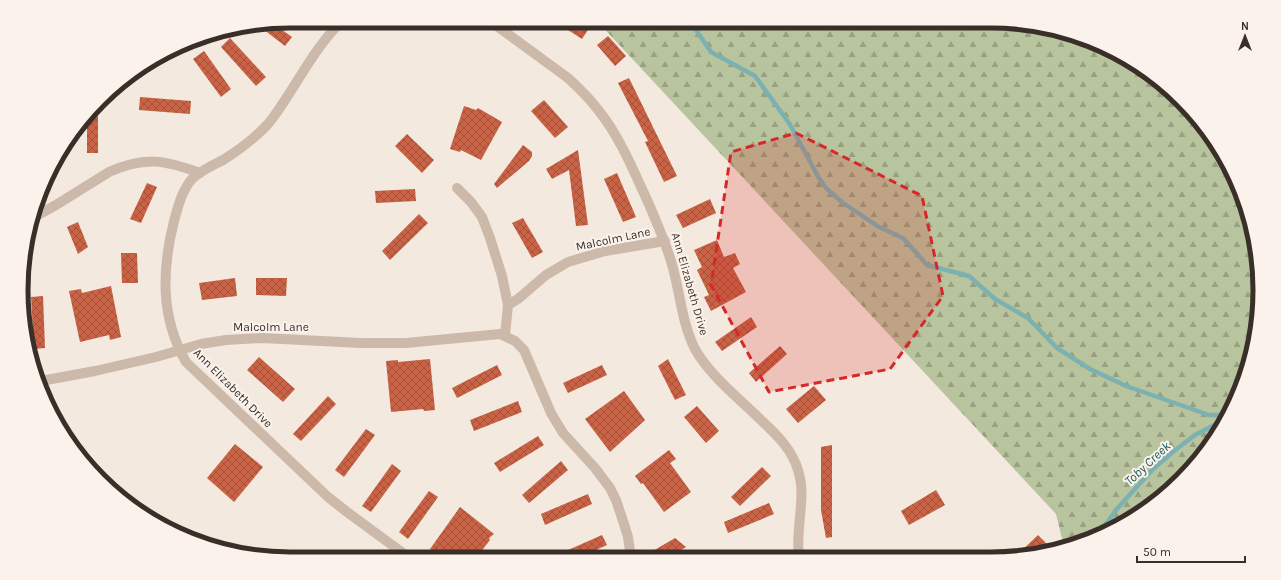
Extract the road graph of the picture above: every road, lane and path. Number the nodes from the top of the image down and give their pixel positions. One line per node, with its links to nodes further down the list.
1 (334, 28): 3 (street, Ann Elizabeth Drive)
2 (500, 28): 6 (street, Ann Elizabeth Drive)
3 (200, 173): 5 (street); 9 (street, Ann Elizabeth Drive)
4 (457, 188): 7 (street)
5 (40, 214)
6 (665, 241): 7 (street, Malcolm Lane); 13 (street, Ann Elizabeth Drive)
7 (508, 305): 8 (street)
8 (505, 335): 9 (street, Malcolm Lane); 12 (street)
9 (179, 350): 10 (street, Malcolm Lane); 11 (street, Ann Elizabeth Drive)
10 (44, 380)
11 (401, 552)
12 (630, 552)
13 (799, 552)

